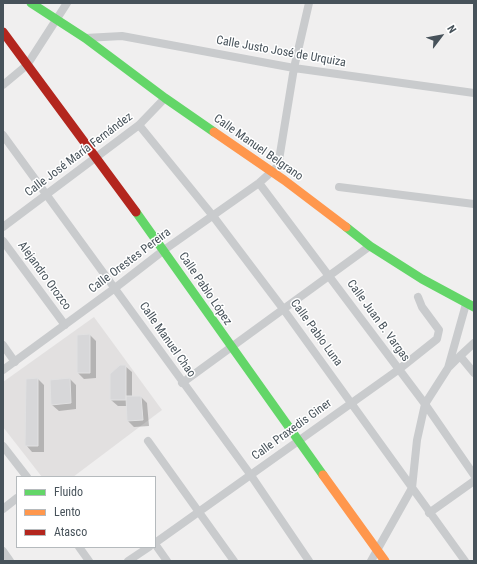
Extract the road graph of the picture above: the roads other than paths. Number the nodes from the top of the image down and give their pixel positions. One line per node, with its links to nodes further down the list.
1 (31, 3): 4 (street, Calle Manuel Belgrano)
2 (66, 3): 4 (street)
3 (309, 3): 8 (street)
4 (57, 20): 6 (street, Calle Manuel Belgrano); 7 (street)
5 (3, 32): 7 (street, Calle Pablo López)
6 (85, 38): 8 (street, Calle Justo José de Urquiza); 11 (street, Calle Manuel Belgrano)
7 (27, 65): 9 (street); 14 (street, Calle Pablo López)
8 (294, 68): 10 (street, Calle Justo José de Urquiza); 15 (street)
9 (3, 85)
10 (474, 92)
11 (165, 98): 12 (street, Calle José María Fernández); 15 (street, Calle Manuel Belgrano)
12 (139, 125): 14 (street, Calle José María Fernández); 20 (street, Calle Pablo Luna)
13 (3, 135): 18 (street, Calle Manuel Chao)
14 (97, 158): 18 (street, Calle José María Fernández); 24 (street, Calle Pablo López)
15 (272, 172): 16 (street, Calle Orestes Pereira); 23 (street, Calle Manuel Belgrano)
16 (259, 183): 20 (street, Calle Orestes Pereira); 25 (street, Calle Juan B. Vargas)
17 (339, 188): 19 (street)
18 (46, 195): 21 (street, Calle José María Fernández); 26 (street, Calle Manuel Chao)
19 (474, 204)
20 (213, 216): 24 (street, Calle Orestes Pereira); 29 (street, Calle Pablo Luna)
21 (3, 227)
22 (3, 241): 30 (street, Alejandro Orozco)
23 (370, 246): 25 (street); 28 (street, Calle Manuel Belgrano)
24 (164, 250): 26 (street, Calle Orestes Pereira); 33 (street, Calle Pablo López)
25 (330, 276): 29 (street); 38 (street, Calle Juan B. Vargas)
26 (115, 288): 30 (street, Calle Orestes Pereira); 40 (street, Calle Manuel Chao)
27 (418, 297): 38 (street, Calle Praxedis Giner)
28 (470, 306): 36 (street)
29 (284, 310): 33 (street); 41 (street, Calle Pablo Luna)
30 (65, 325): 35 (street, Calle Orestes Pereira)
31 (474, 343): 34 (street)
32 (3, 345): 35 (street)
33 (231, 348): 40 (street); 43 (street, Calle Pablo López)
34 (460, 356): 36 (street); 39 (street)
35 (15, 362): 37 (street, Calle Orestes Pereira)
36 (448, 368): 42 (street)
37 (3, 370)
38 (398, 370): 41 (street, Calle Praxedis Giner); 42 (street, Calle Juan B. Vargas)
39 (474, 373)
40 (182, 383): 46 (street, Calle Manuel Chao)
41 (352, 402): 43 (street, Calle Praxedis Giner); 50 (street, Calle Pablo Luna)
42 (425, 404): 47 (street, Calle Juan B. Vargas); 50 (street)
43 (298, 439): 46 (street, Calle Praxedis Giner); 60 (street, Calle Pablo López)
44 (148, 441): 54 (street)
45 (3, 446): 48 (street)
46 (250, 474): 54 (street, Calle Praxedis Giner); 66 (street, Calle Manuel Chao)
47 (474, 475)
48 (26, 476)
49 (474, 481): 53 (street)
50 (412, 488): 53 (street, Calle Pablo Luna); 60 (street)
51 (16, 499): 52 (street)
52 (3, 509)
53 (430, 512): 69 (street, Calle Pablo Luna)
54 (199, 513): 55 (street, Calle Praxedis Giner); 65 (street)
55 (156, 542)
56 (156, 544): 64 (street)
57 (80, 548): 62 (street)
58 (148, 548): 63 (street)
59 (3, 551): 61 (street)
60 (378, 551): 67 (street); 68 (street, Calle Pablo López)
61 (10, 561)
62 (89, 561)
63 (128, 561)
64 (168, 561)
65 (234, 561)
66 (309, 561)
67 (371, 561)
68 (385, 561)
69 (465, 561)

